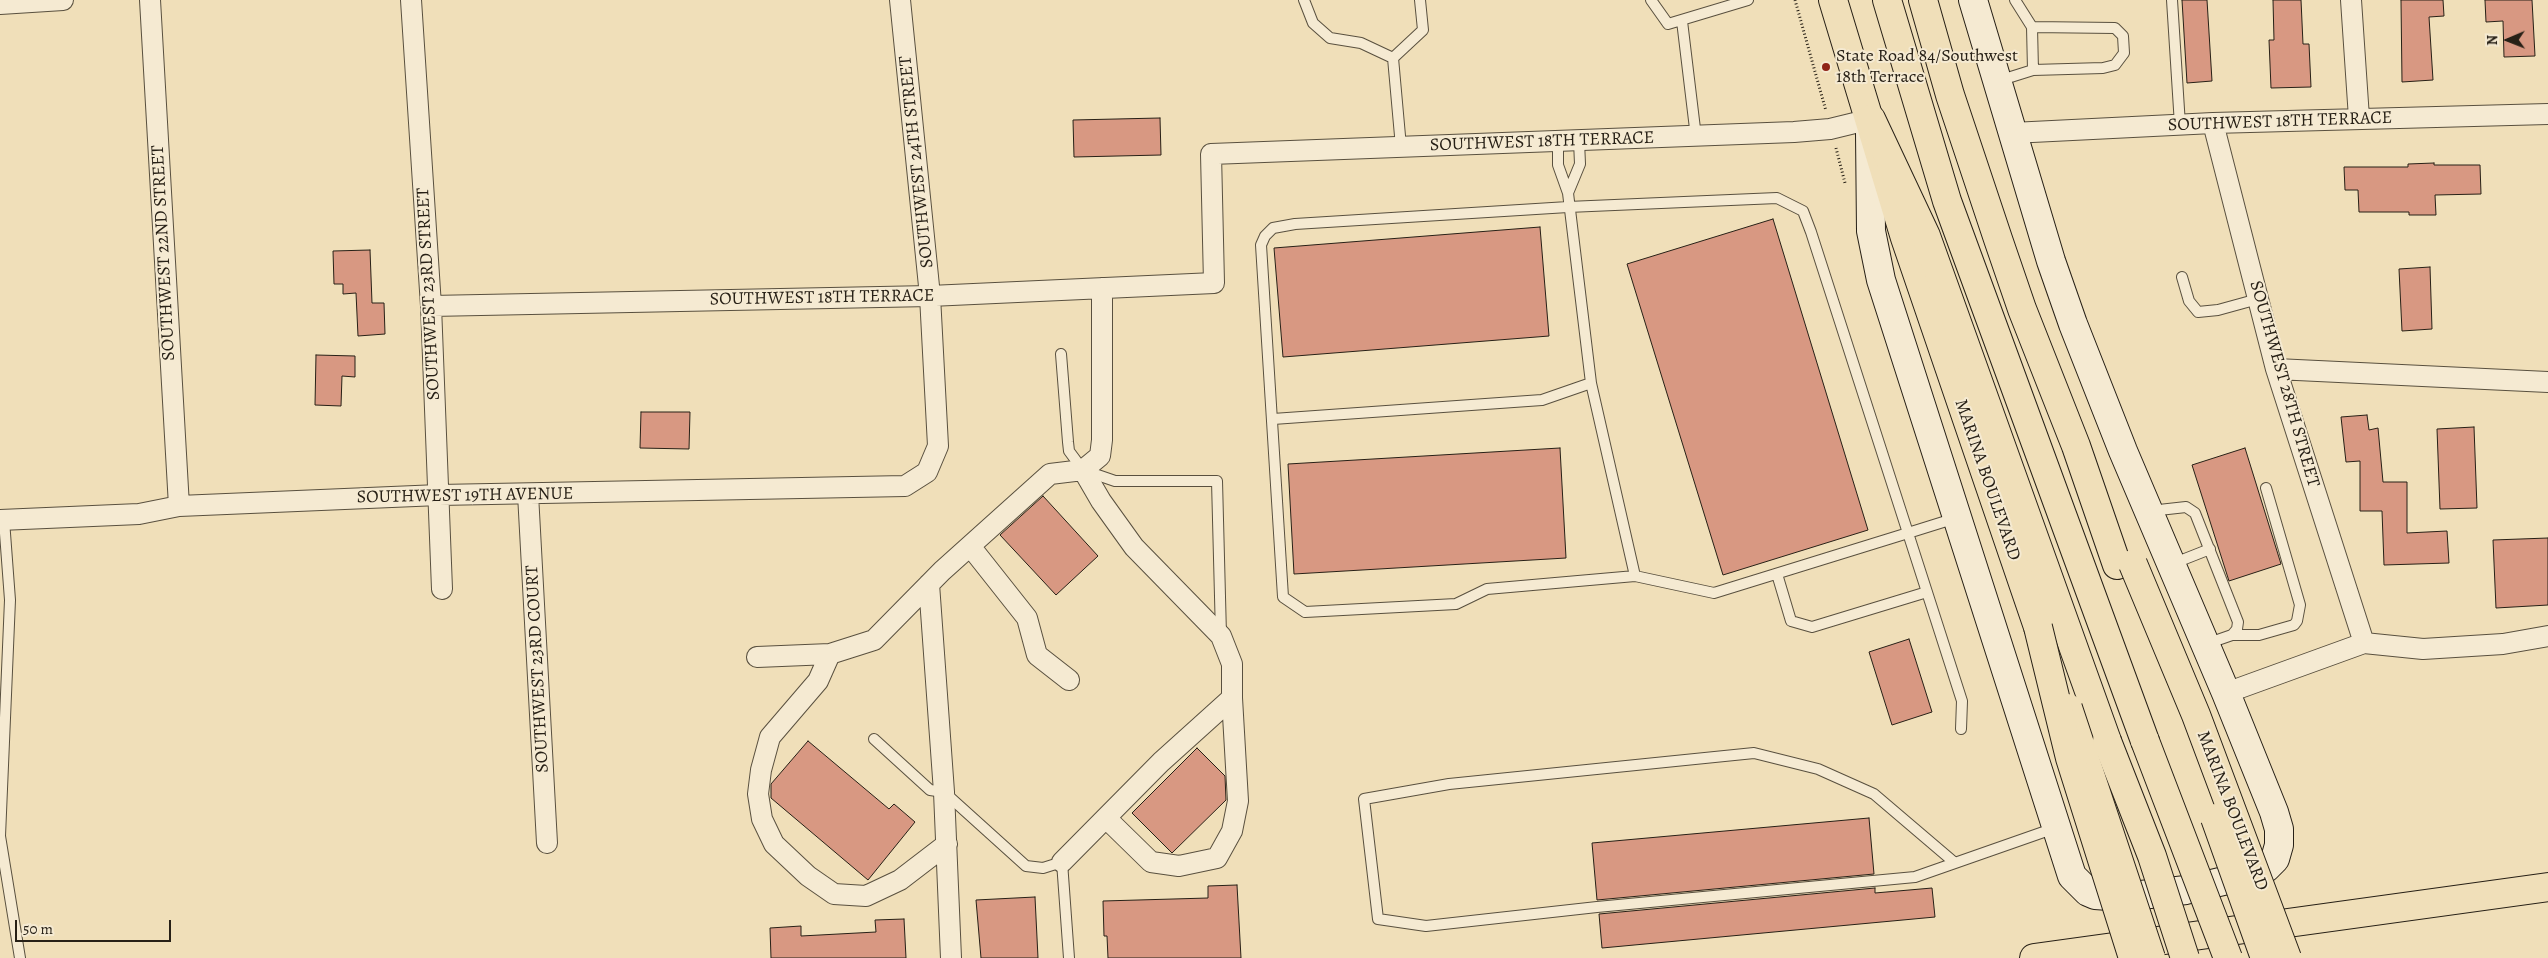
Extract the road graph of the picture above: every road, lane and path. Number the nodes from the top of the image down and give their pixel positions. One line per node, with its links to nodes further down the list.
1 (63, 0): 16 (street)
2 (150, 0): 49 (street, SOUTHWEST 22ND STREET)
3 (411, 0): 38 (street, SOUTHWEST 23RD STREET)
4 (900, 0): 36 (street, SOUTHWEST 24TH STREET)
5 (1304, 0): 19 (lane)
6 (1420, 0): 19 (lane)
7 (1651, 0): 17 (lane)
8 (1748, 0): 17 (lane)
9 (1833, 0): 24 (main road, MARINA BOULEVARD)
10 (1887, 0): 91 (main road, bridge)
11 (1923, 0): 57 (main road, MARINA BOULEVARD)
12 (1973, 0): 21 (main road)
13 (2015, 0): 18 (lane)
14 (2172, 0): 26 (lane)
15 (2351, 0): 23 (street)
16 (0, 4)
17 (1682, 22): 28 (lane)
18 (2032, 27): 20 (lane); 20 (lane)
19 (1392, 58): 31 (lane)
20 (2033, 70): 21 (lane)
21 (1997, 81): 27 (main road)
22 (2548, 114): 23 (street, SOUTHWEST 18TH TERRACE)
23 (2359, 118): 25 (street, SOUTHWEST 18TH TERRACE)
24 (1870, 119): 28 (street, SOUTHWEST 18TH TERRACE); 51 (main road); 63 (main road, MARINA BOULEVARD); 90 (main road, bridge)
25 (2213, 123): 26 (street, SOUTHWEST 18TH TERRACE); 37 (street, SOUTHWEST 28TH STREET)
26 (2180, 125): 27 (street, SOUTHWEST 18TH TERRACE)
27 (2012, 133): 50 (main road)
28 (1696, 137): 30 (street, SOUTHWEST 18TH TERRACE)
29 (1558, 141): 30 (street, SOUTHWEST 18TH TERRACE); 31 (street, SOUTHWEST 18TH TERRACE); 32 (lane)
30 (1579, 141): 32 (lane)
31 (1401, 147): 35 (street, SOUTHWEST 18TH TERRACE)
32 (1568, 193): 33 (lane)
33 (1568, 207): 42 (lane); 43 (lane); 53 (lane)
34 (2182, 277): 37 (lane)
35 (1102, 288): 36 (street, SOUTHWEST 18TH TERRACE); 44 (street)
36 (930, 296): 38 (street, SOUTHWEST 18TH TERRACE); 45 (street, SOUTHWEST 24TH STREET)
37 (2258, 299): 40 (street, SOUTHWEST 28TH STREET)
38 (431, 306): 48 (street, SOUTHWEST 23RD STREET)
39 (1061, 354): 44 (lane)
40 (2276, 368): 41 (street); 67 (street, SOUTHWEST 28TH STREET)
41 (2548, 382)
42 (1591, 383): 43 (lane); 59 (lane)
43 (1273, 419): 59 (lane)
44 (1083, 470): 54 (street); 65 (street); 65 (lane)
45 (927, 472): 47 (street, SOUTHWEST 19TH AVENUE)
46 (2266, 488): 64 (lane)
47 (528, 494): 48 (street, SOUTHWEST 19TH AVENUE); 79 (street, SOUTHWEST 23RD COURT)
48 (439, 495): 49 (street, SOUTHWEST 19TH AVENUE); 61 (street, SOUTHWEST 23RD STREET)
49 (179, 506): 52 (street, SOUTHWEST 19TH AVENUE)
50 (2149, 511): 55 (lane); 56 (main road)
51 (1958, 518): 53 (lane); 78 (main road)
52 (2, 520): 84 (lane)
53 (1908, 533): 58 (lane); 62 (lane)
54 (970, 546): 60 (street); 71 (street)
55 (2210, 549): 56 (lane); 64 (lane)
56 (2171, 564): 68 (main road)
57 (2125, 565): 92 (main road, MARINA BOULEVARD, bridge); 93 (main road, MARINA BOULEVARD, bridge)
58 (1777, 574): 59 (lane); 62 (lane)
59 (1635, 576)
60 (929, 584): 69 (street); 76 (street)
61 (442, 589)
62 (1927, 592): 74 (lane)
63 (2038, 627): 88 (main road, bridge); 89 (main road, MARINA BOULEVARD, bridge)
64 (2232, 635): 68 (lane)
65 (1221, 636): 73 (street)
66 (2548, 636): 67 (street)
67 (2364, 643): 72 (street)
68 (2206, 644): 72 (main road)
69 (830, 654): 70 (street); 80 (street)
70 (758, 658)
71 (1069, 680)
72 (2226, 693): 78 (main road)
73 (1232, 698): 77 (street); 77 (street)
74 (1961, 729)
75 (874, 739): 76 (lane)
76 (944, 792): 80 (street); 81 (lane)
77 (1107, 819): 81 (street)
78 (2056, 827): 82 (lane)
79 (547, 844)
80 (947, 844): 85 (street)
81 (1062, 862): 86 (lane)
82 (1955, 863): 82 (lane)
83 (2548, 888): 87 (main road)
84 (20, 958)
85 (951, 958)
86 (1069, 958)
87 (2034, 958)
88 (2133, 958)
89 (2151, 958)
90 (2185, 958)
91 (2228, 958)
92 (2265, 958)
93 (2287, 958)

